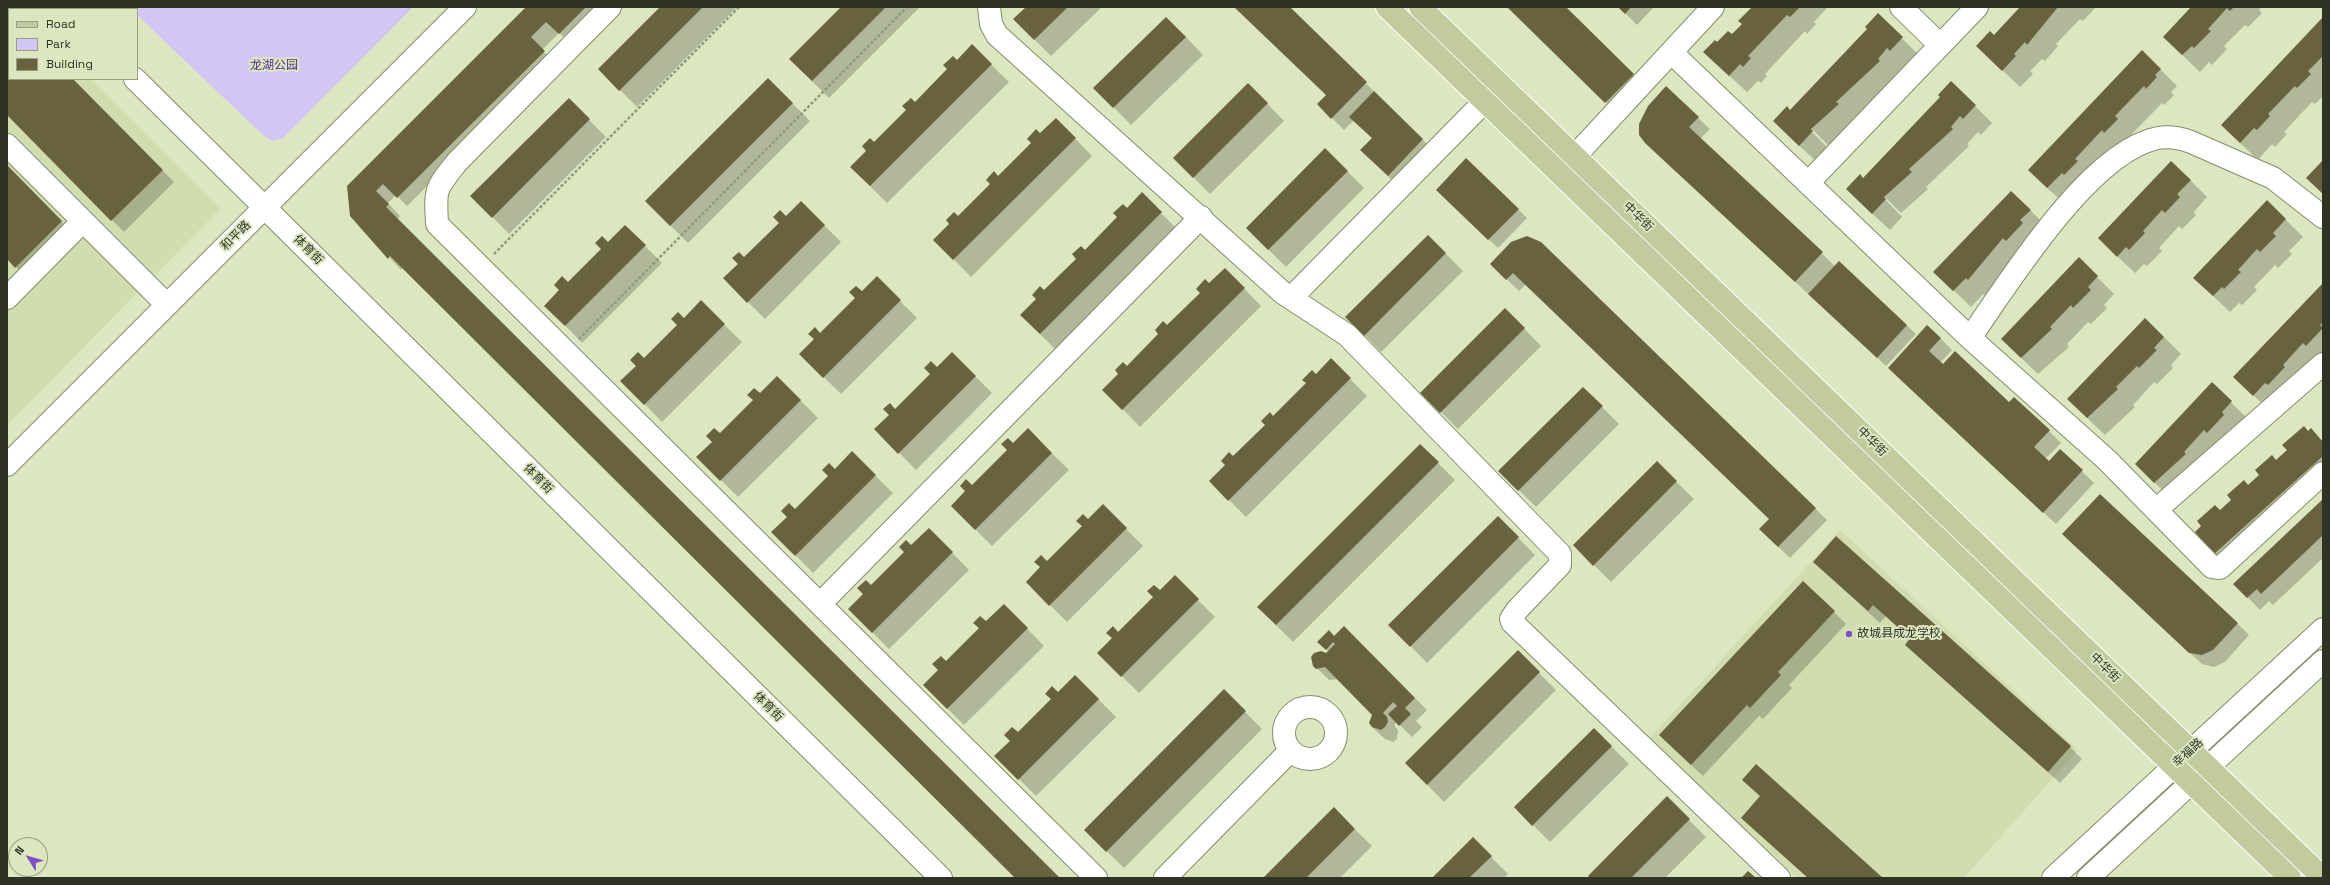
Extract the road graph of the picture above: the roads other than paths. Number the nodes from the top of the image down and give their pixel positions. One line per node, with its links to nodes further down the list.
1 (465, 7): 16 (street, 和平路)
2 (610, 7): 28 (street)
3 (990, 7): 18 (street)
4 (1388, 7): 12 (main road, 中华街)
5 (1420, 7): 14 (main road, 中华街)
6 (1713, 7): 10 (street)
7 (1901, 7): 9 (street)
8 (1977, 7): 9 (street)
9 (1940, 45): 15 (street)
10 (1672, 53): 14 (street); 15 (street)
11 (136, 80): 16 (street, 体育街)
12 (1485, 101): 21 (street); 33 (main road, 中华街)
13 (7, 145): 19 (street)
14 (1575, 156): 32 (main road, 中华街)
15 (1808, 183): 23 (street)
16 (265, 208): 22 (street, 和平路); 36 (street, 体育街)
17 (2323, 217): 23 (street)
18 (1201, 218): 21 (street); 28 (street)
19 (84, 221): 20 (street); 22 (street)
20 (10, 288)
21 (1291, 298): 39 (street)
22 (167, 305): 25 (street, 和平路)
23 (1970, 338): 27 (street)
24 (2323, 364): 27 (street)
25 (7, 465)
26 (2323, 473): 27 (street)
27 (2156, 510)
28 (820, 604): 37 (street)
29 (2323, 629): 32 (street, 幸福路)
30 (2323, 661): 34 (street, 幸福路)
31 (1290, 751): 38 (street)
32 (2191, 751): 33 (street, 幸福路); 34 (main road, 中华街)
33 (2174, 766): 35 (main road, 中华街); 40 (street, 幸福路)
34 (2208, 767): 35 (street, 幸福路); 43 (main road, 中华街)
35 (2191, 783): 41 (street, 幸福路); 42 (main road, 中华街)
36 (940, 878)
37 (1096, 878)
38 (1165, 878)
39 (1778, 878)
40 (2053, 878)
41 (2088, 878)
42 (2290, 878)
43 (2323, 878)

